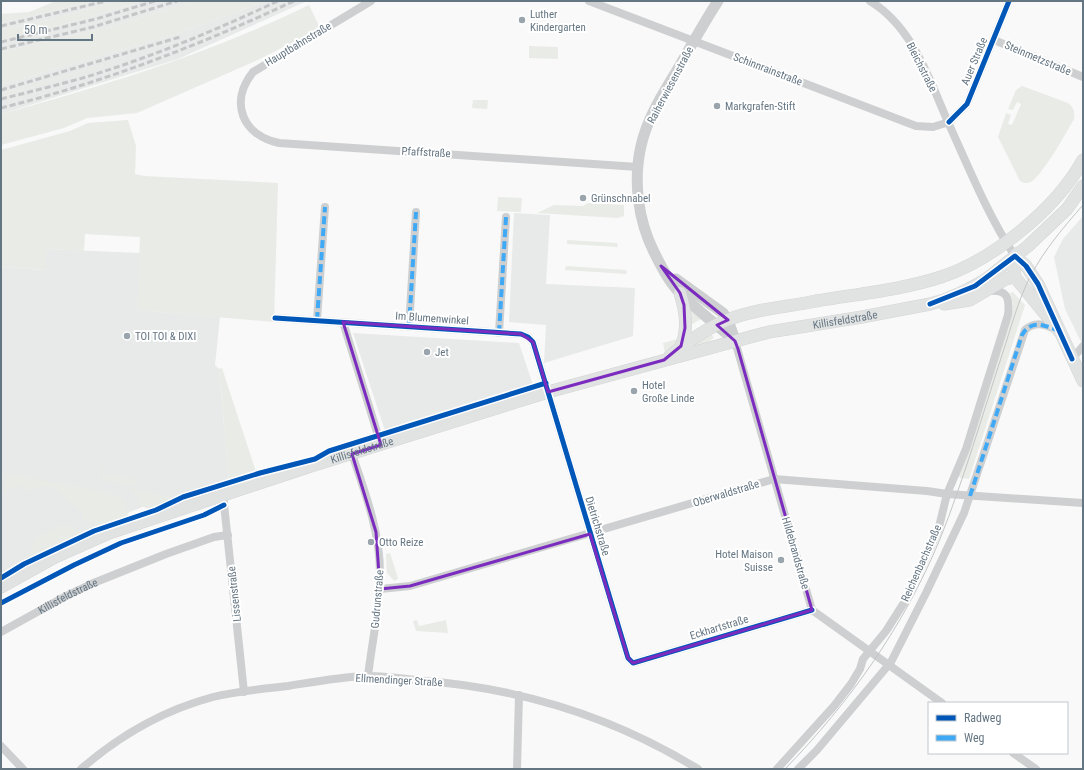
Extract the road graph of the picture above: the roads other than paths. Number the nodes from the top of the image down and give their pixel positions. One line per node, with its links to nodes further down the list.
1 (371, 1): 10 (street, Hauptbahnstraße)
2 (589, 1): 7 (street, Schinnrainstraße)
3 (718, 1): 7 (street, Raiherwiesenstraße)
4 (870, 1): 6 (street, Bleichstraße)
5 (1009, 1): 8 (street, Auer Straße)
6 (880, 3): 11 (street, Bleichstraße)
7 (694, 40): 11 (street, Schinnrainstraße); 13 (street, Raiherwiesenstraße)
8 (994, 40): 9 (street, Steinmetzstraße); 11 (street, Auer Straße)
9 (1083, 77)
10 (240, 100): 13 (street, Pfaffstraße)
11 (949, 122): 19 (street)
12 (1082, 165): 14 (main road)
13 (638, 166): 21 (street, Raiherwiesenstraße)
14 (1072, 177): 19 (main road, Killisfeldstraße); 20 (main road)
15 (1083, 186): 20 (main road)
16 (325, 206): 27 (street)
17 (416, 212): 31 (street, Im Blumenwinkel)
18 (506, 217): 33 (street)
19 (1005, 242): 20 (street); 28 (main road, Killisfeldstraße)
20 (1015, 256): 22 (main road); 25 (main road, Killisfeldstraße); 32 (main road)
21 (661, 266): 24 (street, Raiherwiesenstraße); 28 (street, Raiherwiesenstraße)
22 (1015, 277): 23 (main road); 32 (main road)
23 (988, 291): 25 (main road); 44 (street, Reichenbachstraße)
24 (680, 293): 30 (street, Raiherwiesenstraße); 35 (main road)
25 (930, 304): 34 (main road, Killisfeldstraße)
26 (275, 318): 27 (street, Im Blumenwinkel)
27 (318, 320): 29 (street, Im Blumenwinkel)
28 (728, 320): 30 (main road, Killisfeldstraße); 34 (street, Raiherwiesenstraße)
29 (343, 322): 31 (street, Im Blumenwinkel); 41 (street)
30 (717, 325): 34 (street, Raiherwiesenstraße); 35 (main road, Killisfeldstraße)
31 (408, 327): 33 (street, Im Blumenwinkel)
32 (1059, 331): 37 (main road); 46 (street, Reichenbachstraße)
33 (499, 333): 40 (street, Im Blumenwinkel)
34 (735, 341): 38 (main road, Killisfeldstraße); 43 (street, Hildebrandstraße)
35 (681, 346): 38 (main road, Killisfeldstraße)
36 (1083, 346): 37 (street)
37 (1072, 359): 39 (main road)
38 (664, 360): 40 (main road, Killisfeldstraße)
39 (1083, 381)
40 (548, 392): 41 (main road, Killisfeldstraße); 48 (street, Dietrichstraße)
41 (382, 445): 42 (main road, Killisfeldstraße)
42 (352, 454): 45 (main road, Killisfeldstraße); 51 (street, Gudrunstraße)
43 (774, 479): 44 (street, Oberwaldstraße); 48 (street, Oberwaldstraße); 52 (street, Hildebrandstraße)
44 (947, 494): 46 (street, Oberwaldstraße); 54 (street, Reichenbachstraße)
45 (224, 496): 49 (street, Lissenstraße); 50 (main road, Killisfeldstraße)
46 (970, 496): 47 (street, Oberwaldstraße); 56 (street, Reichenbachstraße)
47 (1083, 503)
48 (590, 534): 51 (street, Oberwaldstraße); 55 (street, Dietrichstraße)
49 (228, 535): 53 (street, Killisfeldstraße); 58 (street, Lissenstraße)
50 (1, 587)
51 (380, 589): 57 (street, Gudrunstraße)
52 (812, 610): 54 (street); 55 (street, Eckhartstraße)
53 (1, 632)
54 (868, 652): 56 (street); 67 (street, Reichenbachstraße)
55 (633, 663)
56 (888, 665): 60 (street); 68 (street, Reichenbachstraße)
57 (368, 676): 58 (street, Ellmendinger Straße); 59 (street, Ellmendinger Straße)
58 (244, 692): 63 (street, Ellmendinger Straße)
59 (518, 695): 65 (street); 66 (street, Ellmendinger Straße)
60 (941, 702)
61 (1, 746): 64 (street)
62 (1014, 754): 69 (street)
63 (84, 768)
64 (22, 769)
65 (517, 769)
66 (698, 769)
67 (777, 769)
68 (798, 769)
69 (1036, 769)

